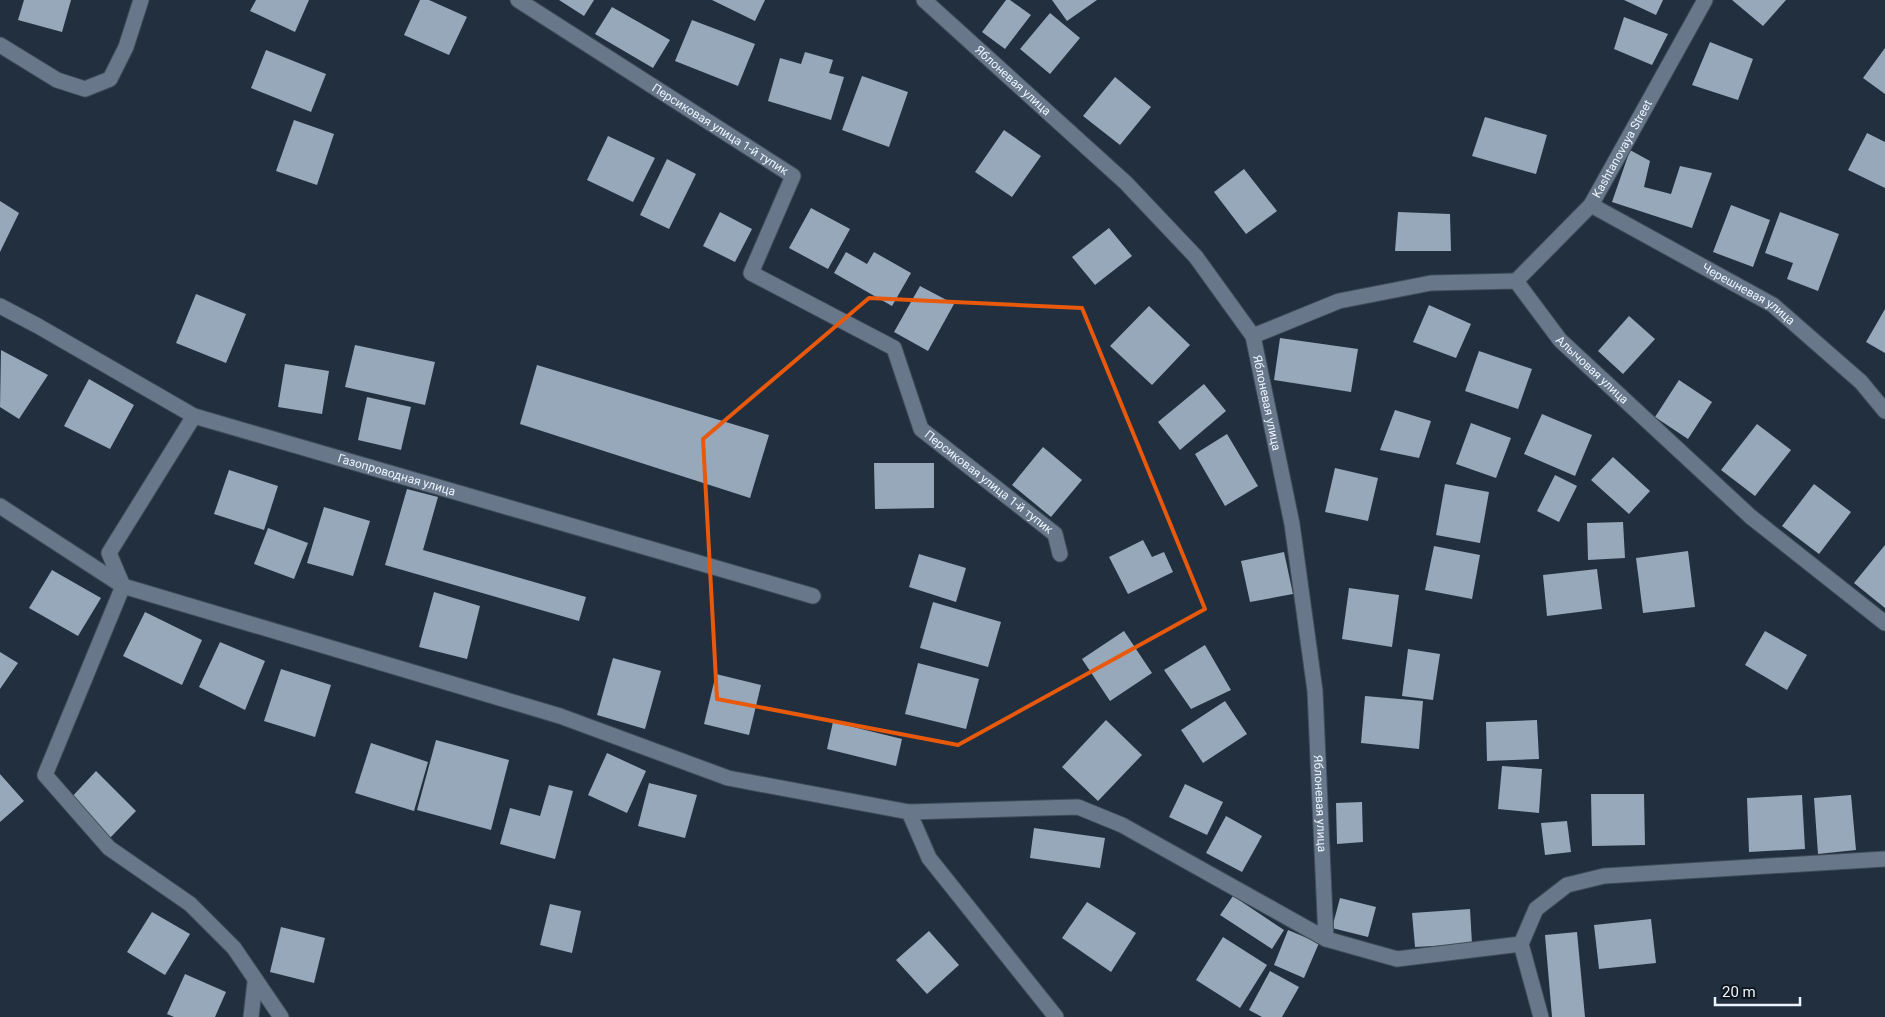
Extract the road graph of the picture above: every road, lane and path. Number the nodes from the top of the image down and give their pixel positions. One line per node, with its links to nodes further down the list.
1 (141, 0): 5 (street)
2 (518, 0): 13 (street, Персиковая улица 1-й тупик)
3 (924, 0): 9 (street, Яблоневая улица)
4 (1705, 0): 6 (street, Kashtanovaya Street)
5 (0, 45)
6 (1590, 205): 7 (street, Kashtanovaya Street); 10 (street, Черешневая улица)
7 (1516, 281): 9 (street); 16 (street, Алычовая улица)
8 (0, 306): 11 (street, Газопроводная улица)
9 (1253, 336): 19 (street, Яблоневая улица)
10 (1885, 411)
11 (194, 416): 14 (street); 15 (street, Газопроводная улица)
12 (0, 506): 14 (street)
13 (1060, 554)
14 (122, 586): 17 (street); 21 (street)
15 (813, 596)
16 (1885, 624)
17 (909, 812): 19 (street); 24 (street)
18 (1885, 859): 20 (street)
19 (1326, 939): 20 (street)
20 (1521, 944): 25 (street)
21 (256, 982): 22 (street); 23 (street)
22 (251, 1017)
23 (281, 1017)
24 (1056, 1017)
25 (1541, 1017)

